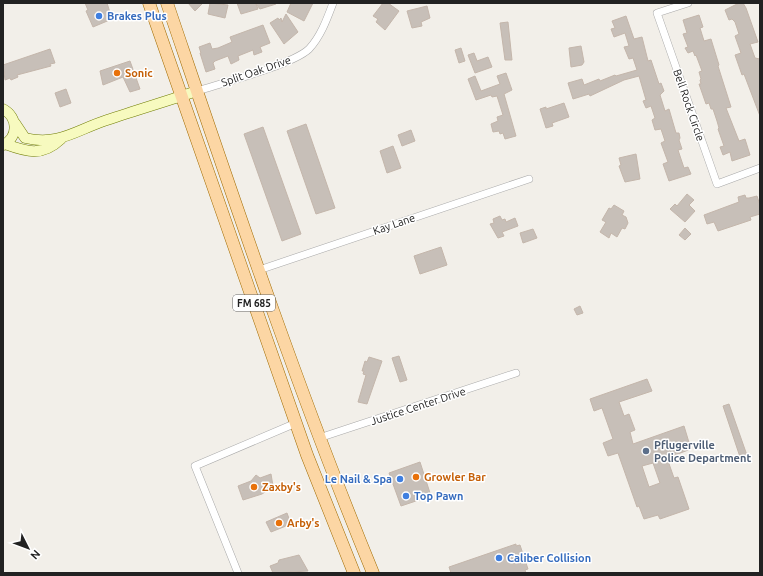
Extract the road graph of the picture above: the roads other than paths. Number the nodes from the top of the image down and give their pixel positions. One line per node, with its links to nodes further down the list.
1 (149, 3): 6 (main road, FM 685)
2 (167, 3): 5 (main road, FM 685)
3 (333, 3): 5 (street, Split Oak Drive)
4 (688, 3): 11 (street, Bell Rock Circle)
5 (197, 91): 6 (street); 13 (main road, FM 685)
6 (181, 96): 9 (street); 15 (main road, FM 685)
7 (3, 109): 8 (street)
8 (15, 123): 9 (street); 10 (street)
9 (63, 138): 10 (street)
10 (4, 145)
11 (760, 168)
12 (529, 178): 13 (street, Kay Lane)
13 (259, 270): 16 (main road, FM 685)
14 (516, 373): 16 (street, Justice Center Drive)
15 (296, 423): 17 (street); 18 (main road, FM 685)
16 (319, 438): 19 (main road, FM 685)
17 (238, 573)
18 (354, 573)
19 (373, 573)

